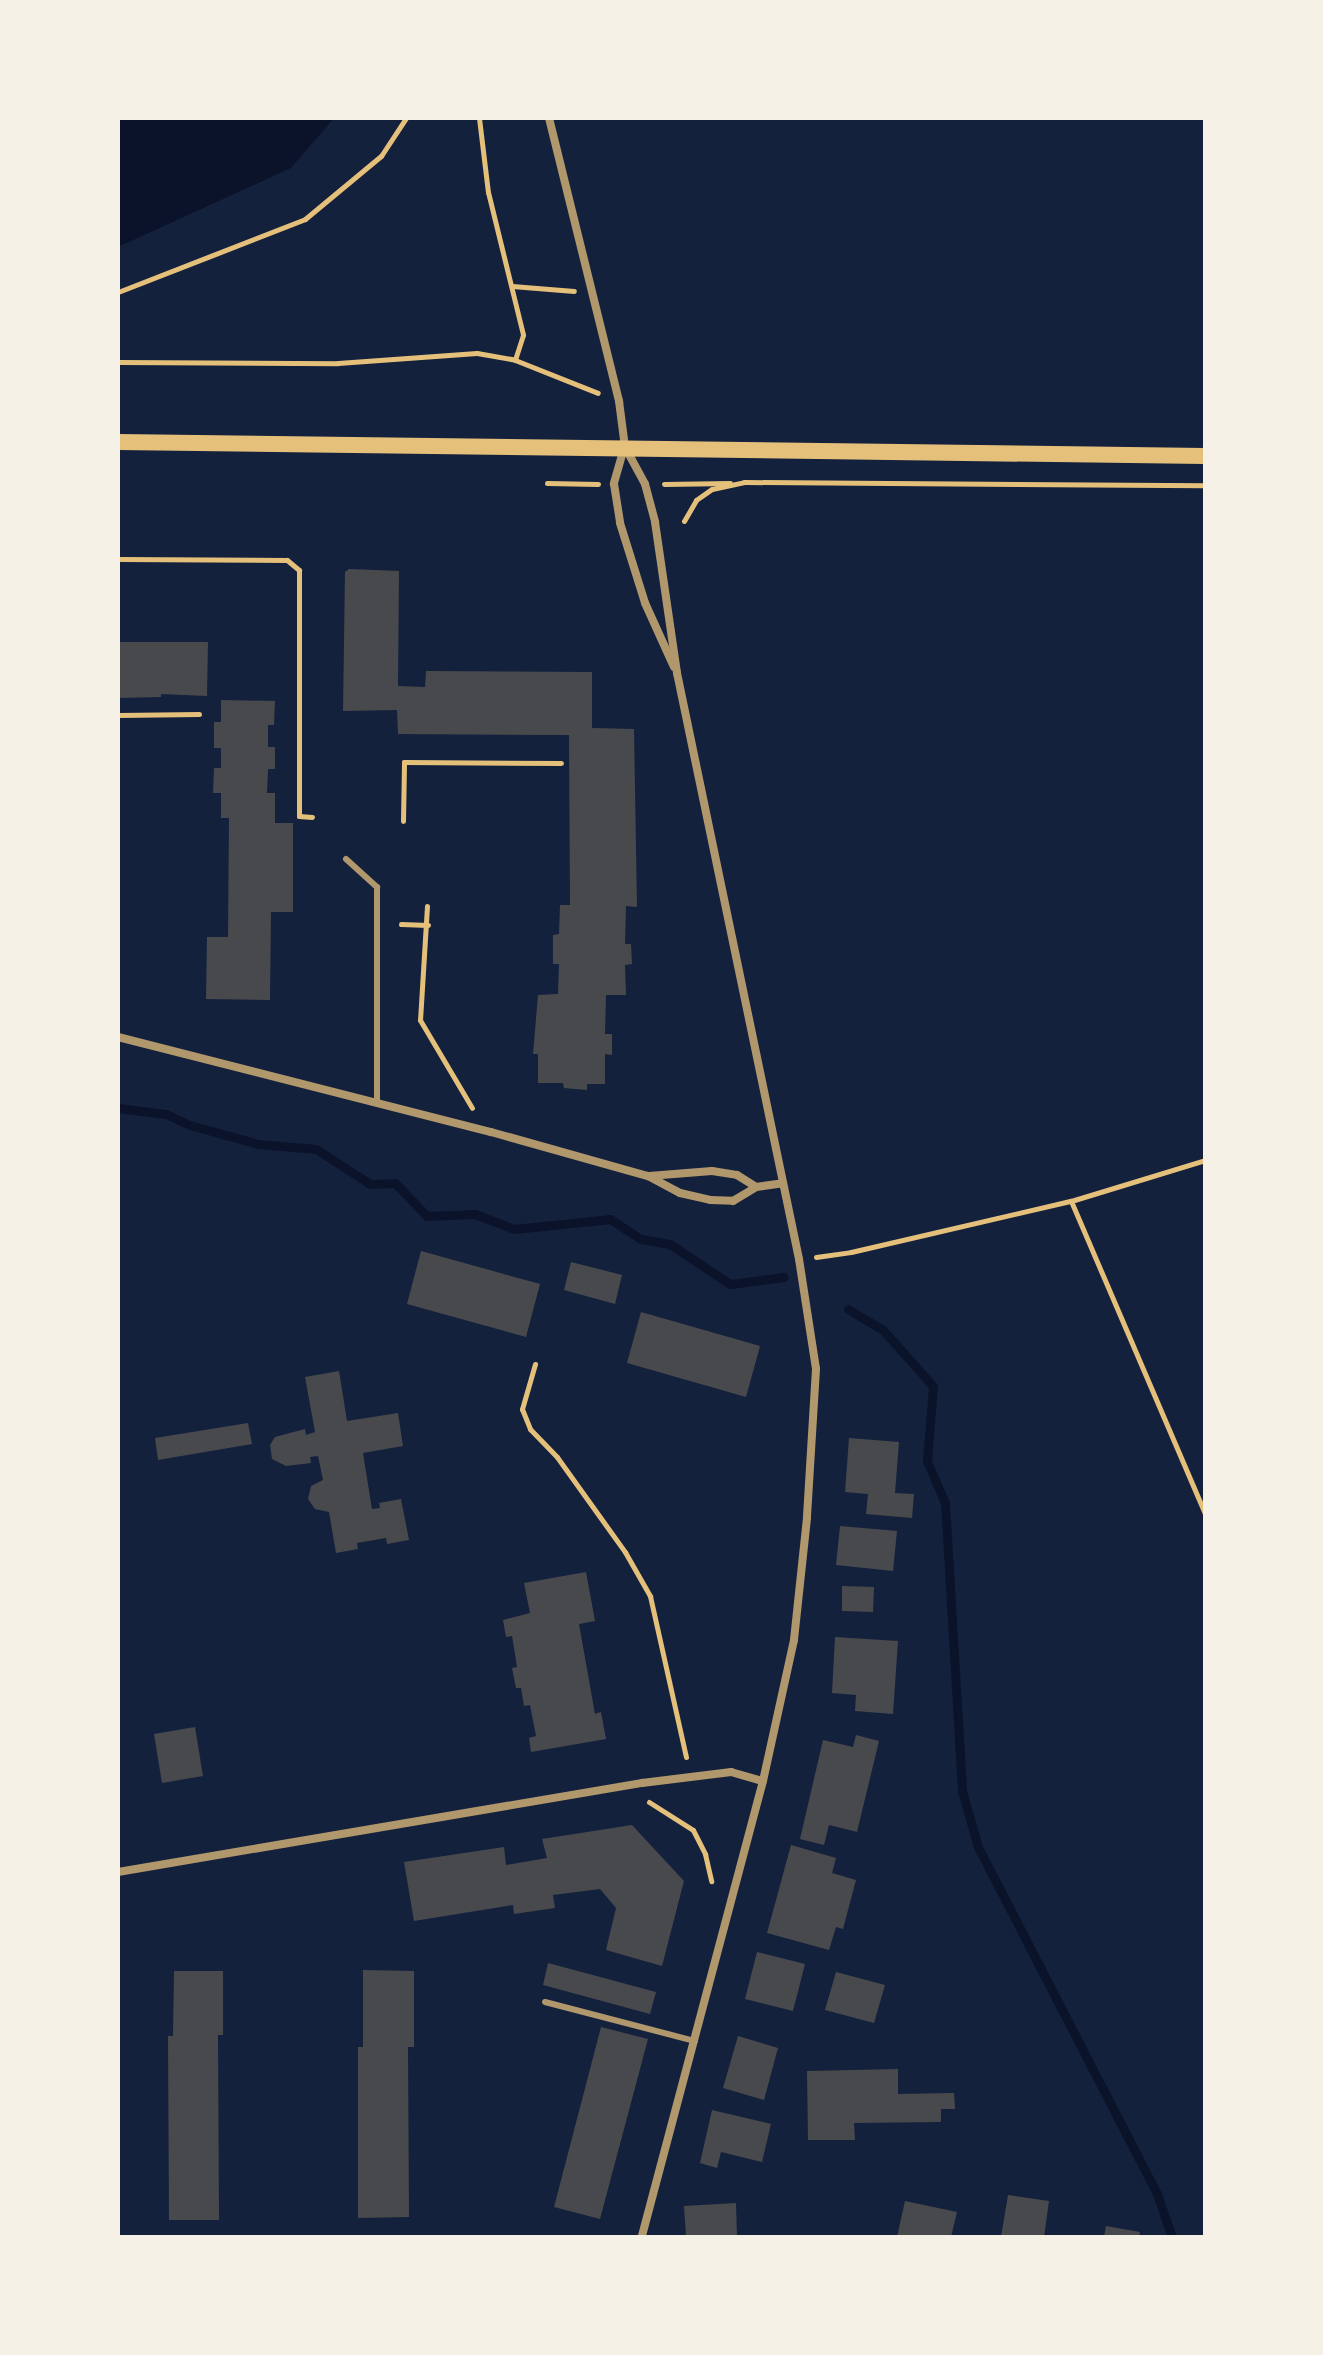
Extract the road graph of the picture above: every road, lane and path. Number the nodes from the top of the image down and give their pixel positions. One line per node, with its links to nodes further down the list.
1 (406, 118): 5 (path)
2 (479, 118): 4 (path)
3 (549, 118): 6 (street)
4 (512, 286): 6 (path); 7 (path)
5 (118, 292)
6 (590, 293): 9 (street)
7 (515, 360): 8 (path); 9 (path)
8 (118, 362)
9 (619, 401): 11 (street)
10 (118, 442): 11 (main road)
11 (625, 447): 12 (main road); 16 (street); 16 (street)
12 (1205, 456)
13 (1205, 485): 14 (path)
14 (684, 521)
15 (118, 559): 20 (path)
16 (677, 673): 31 (street)
17 (199, 714): 18 (path)
18 (118, 715)
19 (561, 763): 21 (path)
20 (312, 817)
21 (403, 821)
22 (346, 859): 27 (lane)
23 (427, 906): 25 (path)
24 (401, 924): 25 (path)
25 (428, 925): 28 (path)
26 (118, 1037): 27 (street)
27 (377, 1101): 30 (street)
28 (472, 1108)
29 (1205, 1160): 33 (path)
30 (648, 1176): 32 (street); 32 (street)
31 (783, 1183): 32 (street); 34 (street)
32 (756, 1187)
33 (1071, 1201): 34 (path); 36 (path)
34 (799, 1259): 38 (street)
35 (535, 1364): 37 (path)
36 (1205, 1514)
37 (686, 1757)
38 (763, 1781): 40 (street); 43 (street)
39 (644, 1800): 41 (path)
40 (118, 1872)
41 (711, 1881)
42 (545, 2002): 43 (lane)
43 (695, 2041): 44 (street)
44 (642, 2237)

